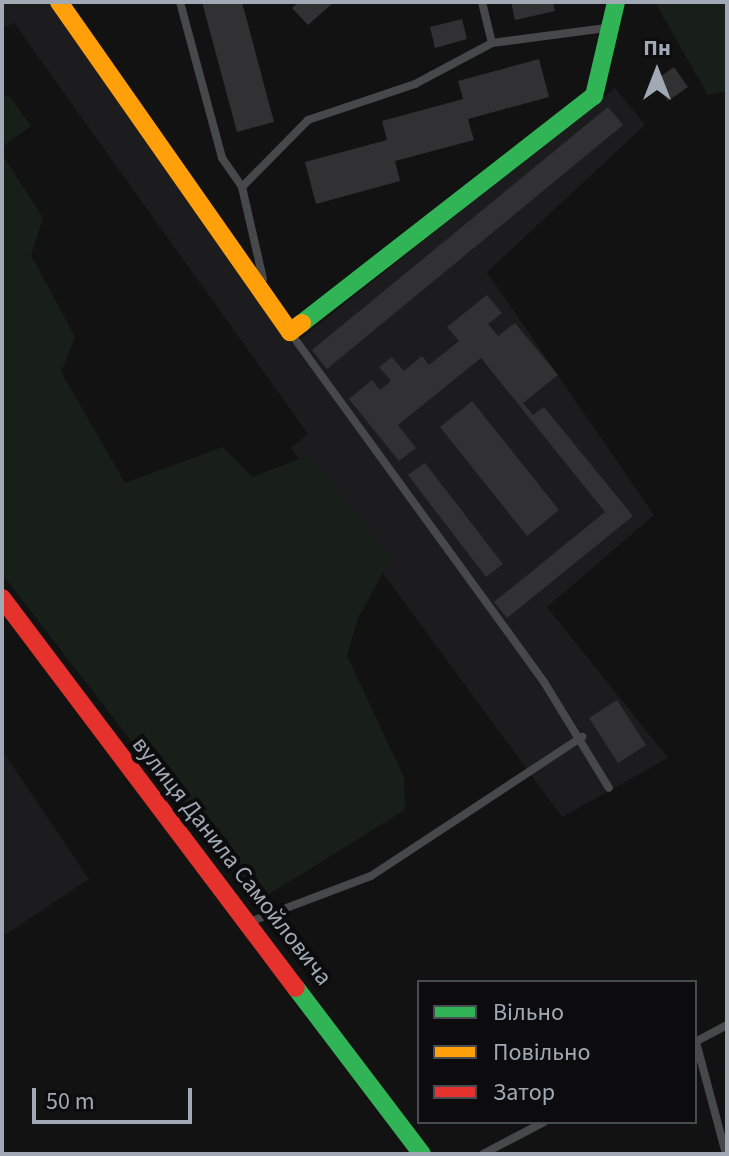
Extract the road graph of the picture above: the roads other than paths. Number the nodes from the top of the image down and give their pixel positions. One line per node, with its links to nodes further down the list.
1 (59, 2): 8 (street)
2 (180, 2): 7 (lane)
3 (482, 2): 6 (lane)
4 (616, 2): 5 (street)
5 (611, 28): 6 (lane); 9 (street)
6 (492, 43): 7 (lane)
7 (242, 187): 8 (lane)
8 (266, 296): 9 (street)
9 (290, 332): 11 (lane)
10 (2, 598): 13 (street, вулиця Данила Самойловича)
11 (582, 737): 12 (lane); 13 (lane)
12 (609, 788)
13 (251, 921): 18 (street, вулиця Данила Самойловича)
14 (727, 1025): 15 (lane)
15 (697, 1041)
16 (697, 1049): 20 (lane)
17 (540, 1124): 19 (lane)
18 (422, 1154)
19 (483, 1154)
20 (726, 1154)

